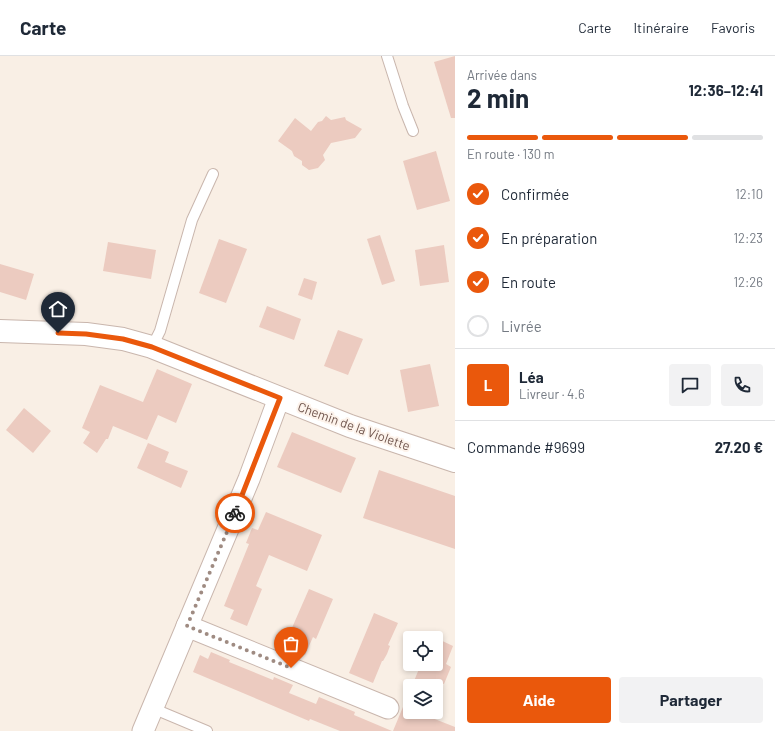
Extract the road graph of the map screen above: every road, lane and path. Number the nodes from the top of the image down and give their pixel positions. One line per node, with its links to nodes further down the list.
1 (388, 56): 2 (lane)
2 (413, 131)
3 (213, 174): 5 (lane)
4 (0, 331): 5 (street, Chemin de la Violette)
5 (152, 347): 6 (street, Chemin de la Violette)
6 (280, 398): 7 (street, Chemin de la Violette); 8 (street)
7 (455, 461)
8 (187, 626): 9 (street); 10 (street)
9 (152, 708): 11 (street); 12 (lane)
10 (388, 708)
11 (143, 731)
12 (208, 731)

